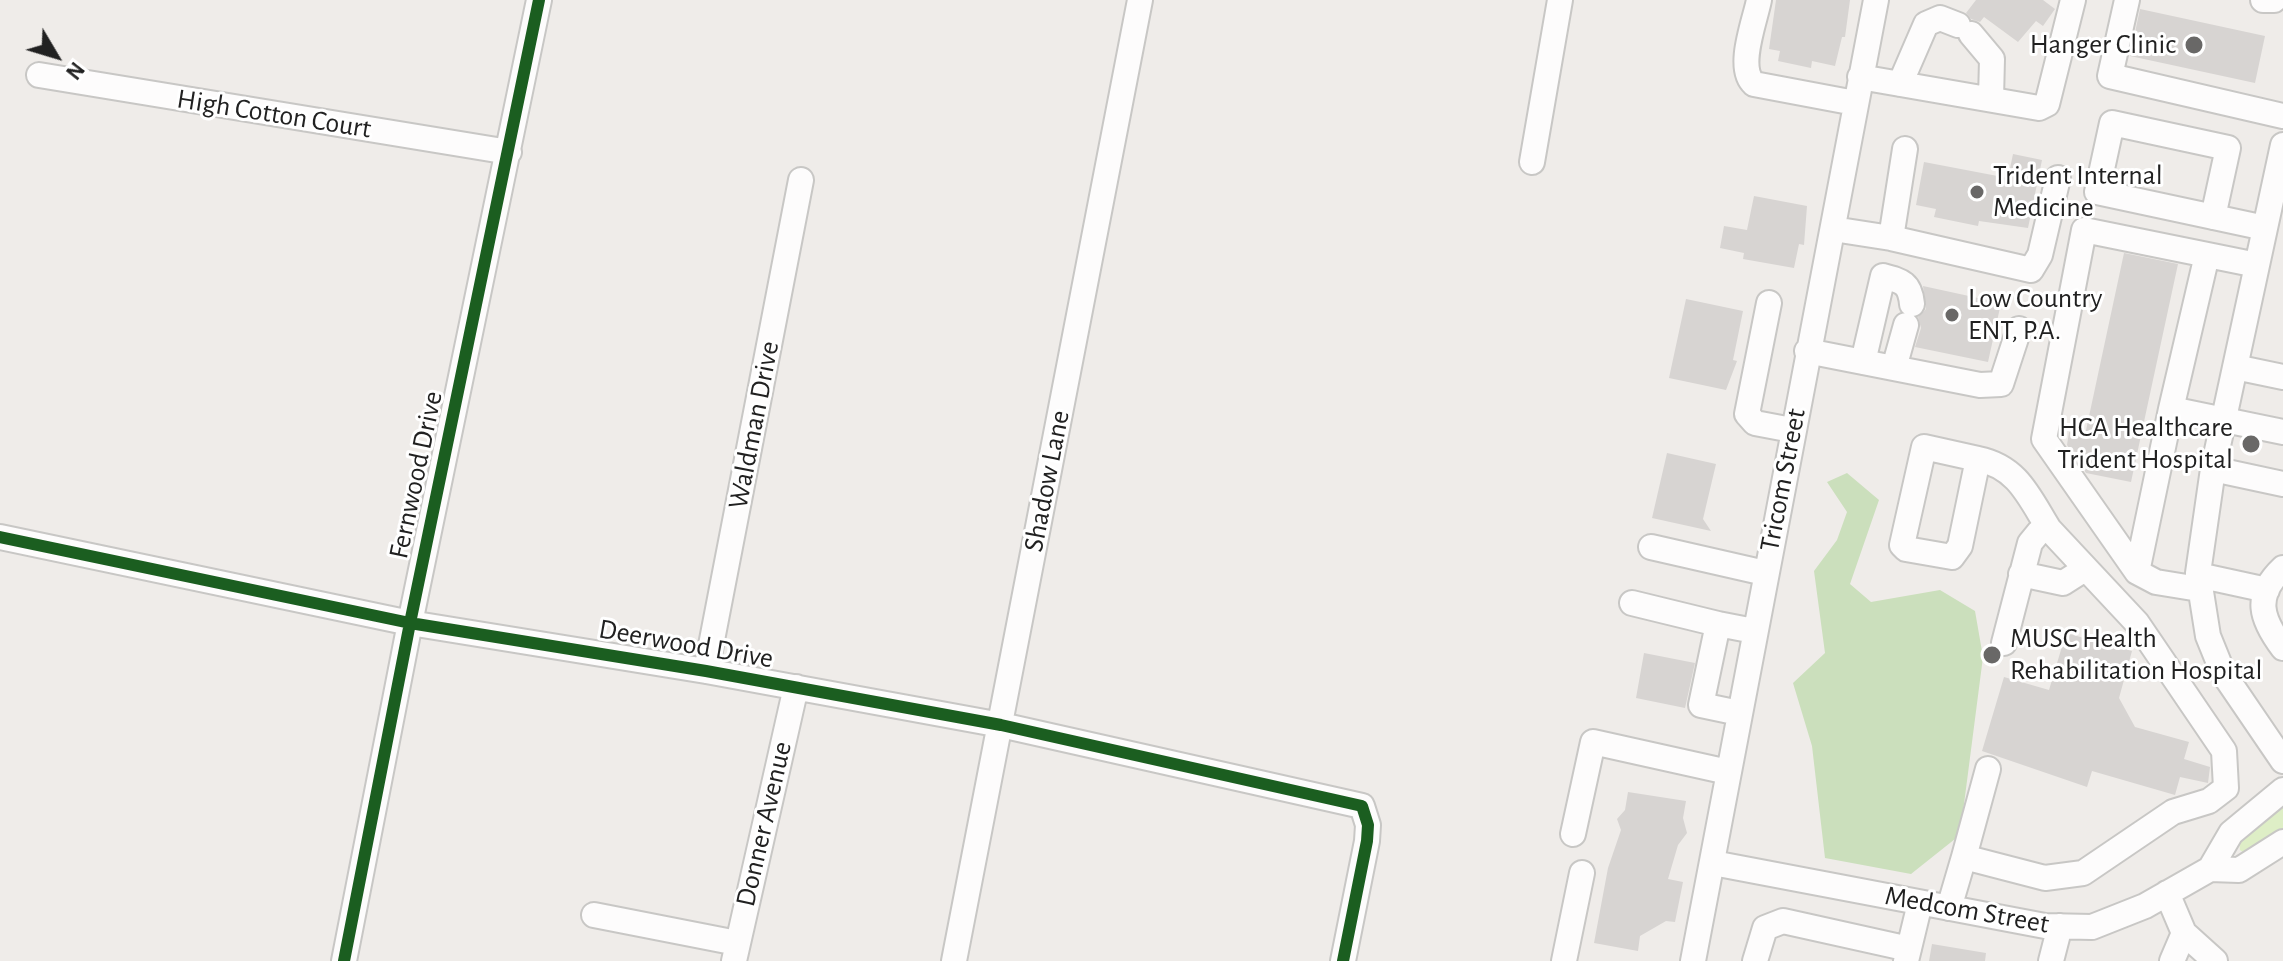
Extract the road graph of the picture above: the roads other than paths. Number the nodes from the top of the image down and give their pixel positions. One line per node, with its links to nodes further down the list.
1 (539, 0): 18 (street, Fernwood Drive)
2 (1140, 0): 62 (street, Shadow Lane)
3 (1560, 0): 19 (street)
4 (1759, 0): 14 (street)
5 (1876, 0): 11 (street, Tricom Street)
6 (2073, 0): 13 (street)
7 (2127, 0): 15 (street)
8 (2263, 0): 9 (street)
9 (2274, 0)
10 (39, 75): 18 (street, High Cotton Court)
11 (1860, 77): 12 (street); 14 (street, Tricom Street)
12 (1900, 84): 13 (street); 13 (street)
13 (1991, 99)
14 (1855, 103): 24 (street, Tricom Street)
15 (2283, 116)
16 (2283, 145): 23 (street)
17 (1905, 149): 25 (street)
18 (509, 152): 53 (street, Fernwood Drive)
19 (1532, 162)
20 (2058, 178): 25 (street)
21 (801, 180): 58 (street, Waldman Drive)
22 (2213, 217): 22 (street); 23 (street)
23 (2265, 228): 27 (street)
24 (1833, 229): 25 (street); 30 (street, Tricom Street)
25 (1891, 238)
26 (2207, 255): 27 (street); 35 (street); 47 (street)
27 (2257, 265): 32 (street)
28 (1769, 303): 37 (street)
29 (2019, 329): 33 (street)
30 (1807, 351): 31 (street); 37 (street, Tricom Street)
31 (1863, 362): 33 (street); 33 (street)
32 (2235, 367): 34 (street); 36 (street)
33 (1894, 368)
34 (2283, 377)
35 (2171, 409): 36 (street); 47 (street)
36 (2224, 419): 38 (street); 40 (street)
37 (1792, 430): 48 (street, Tricom Street)
38 (2283, 432)
39 (1978, 459): 39 (street); 42 (street)
40 (2213, 469): 41 (street); 50 (street)
41 (2283, 484)
42 (2049, 529): 46 (street); 49 (street)
43 (0, 537): 53 (street, Deerwood Drive)
44 (1651, 547): 48 (street)
45 (2283, 568): 51 (street)
46 (2085, 569): 49 (street); 63 (street)
47 (2137, 572): 50 (street)
48 (1765, 573): 55 (street, Tricom Street)
49 (2021, 574): 56 (street)
50 (2198, 582): 51 (street); 60 (street)
51 (2267, 590): 57 (street)
52 (1632, 603): 54 (street)
53 (410, 623): 58 (street, Deerwood Drive); 82 (street, Fernwood Drive)
54 (1718, 624): 55 (street); 61 (street)
55 (1754, 631): 61 (street, Tricom Street)
56 (2004, 643)
57 (2283, 648)
58 (706, 671): 59 (street, Deerwood Drive)
59 (796, 687): 62 (street, Deerwood Drive); 80 (street, Donner Avenue)
60 (2247, 708): 63 (street); 64 (street)
61 (1739, 713): 66 (street, Tricom Street)
62 (1001, 725): 83 (street, Shadow Lane); 84 (street, Deerwood Drive)
63 (2211, 731): 70 (street)
64 (2283, 761)
65 (1988, 769): 70 (street)
66 (1728, 772): 68 (street); 71 (street, Tricom Street)
67 (2283, 790): 72 (street)
68 (1573, 834)
69 (2283, 842): 72 (street, Medcom Street)
70 (1964, 857): 76 (street)
71 (1713, 863): 75 (street, Medcom Street); 86 (street, Tricom Street)
72 (2210, 869): 74 (street, Medcom Street)
73 (1582, 873): 85 (street)
74 (2167, 893): 78 (street, Medcom Street); 79 (street)
75 (1920, 903): 76 (street, Medcom Street); 81 (street)
76 (1949, 908): 78 (street, Medcom Street)
77 (594, 915): 80 (street)
78 (2060, 926): 88 (street)
79 (2184, 933): 89 (street); 90 (street)
80 (735, 952)
81 (1907, 955): 87 (street)
82 (344, 961)
83 (954, 961)
84 (1343, 961)
85 (1564, 961)
86 (1693, 961)
87 (1755, 961)
88 (2051, 961)
89 (2172, 961)
90 (2215, 961)

